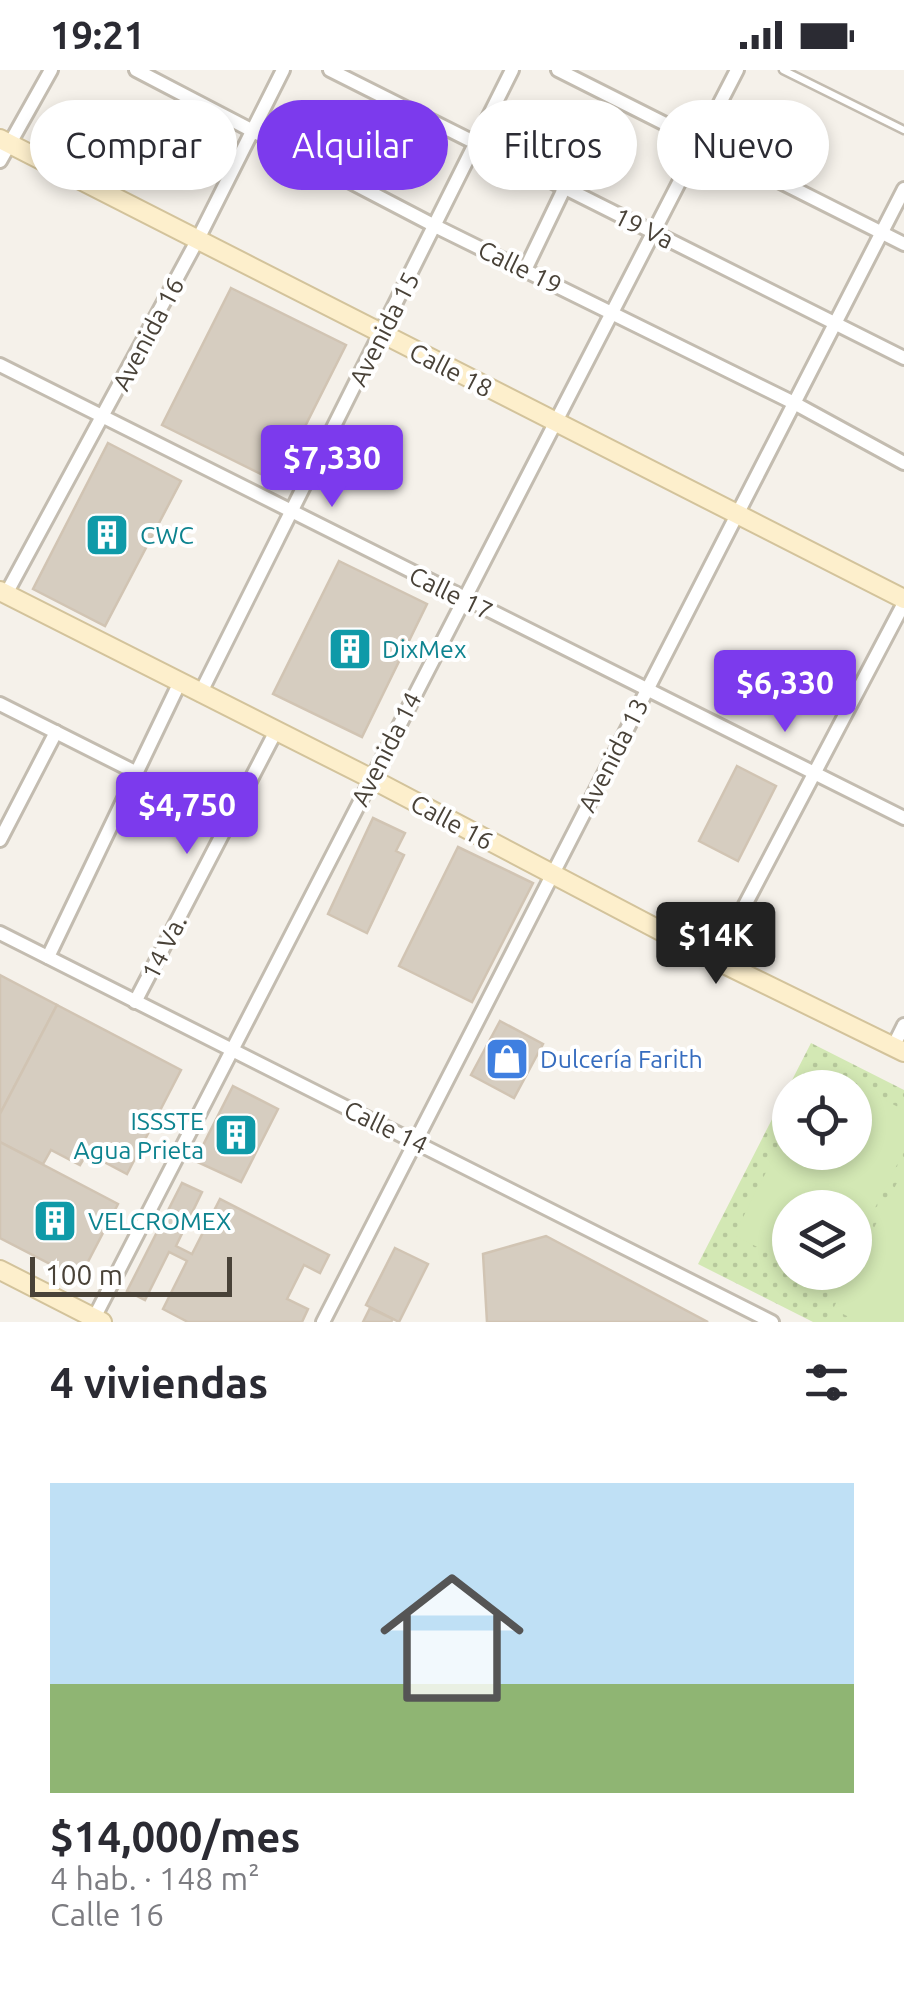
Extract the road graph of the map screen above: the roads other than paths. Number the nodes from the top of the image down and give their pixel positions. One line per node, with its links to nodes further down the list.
1 (51, 70): 15 (street)
2 (136, 70): 13 (street, Calle 19)
3 (282, 70): 13 (street, Avenida 16)
4 (330, 70): 14 (street, 19 Va)
5 (512, 70): 9 (street, Avenida 15)
6 (558, 70): 11 (street)
7 (737, 70): 10 (street, Avenida 14)
8 (784, 70): 12 (lane)
9 (497, 100)
10 (721, 100)
11 (657, 120)
12 (904, 130)
13 (253, 131): 22 (street, Calle 19); 25 (street, Avenida 16)
14 (468, 141)
15 (3, 148): 25 (street, Calle 18)
16 (468, 156): 22 (street, Avenida 15)
17 (904, 188): 23 (street, Avenida 13)
18 (564, 190): 27 (street)
19 (566, 190): 24 (street, 19 Va)
20 (674, 190): 24 (street, Avenida 14)
21 (797, 190): 23 (street)
22 (434, 226): 27 (street, Calle 19); 30 (street, Avenida 15)
23 (881, 232): 26 (street); 29 (street, Avenida 13)
24 (652, 233): 28 (street, Avenida 14); 29 (street, 19 Va)
25 (198, 239): 30 (street, Calle 18); 34 (street, Avenida 16)
26 (904, 244)
27 (525, 270): 28 (street, Calle 19)
28 (612, 312): 33 (street, Calle 19); 35 (street, Avenida 14)
29 (834, 324): 31 (street, 19 Va); 33 (street, Avenida 13)
30 (382, 335): 35 (street, Calle 18); 37 (street, Avenida 15)
31 (904, 358)
32 (2, 369): 34 (street, Calle 17)
33 (794, 403): 36 (street, Calle 19); 38 (street, Avenida 13)
34 (103, 418): 37 (street, Calle 17); 39 (street, Avenida 16)
35 (554, 422): 38 (street, Calle 18); 40 (street, Avenida 14)
36 (904, 463)
37 (289, 512): 40 (street, Calle 17); 44 (street, Avenida 15)
38 (738, 513): 41 (street, Calle 18); 43 (street, Avenida 13)
39 (3, 593): 42 (street, Calle 16)
40 (464, 599): 43 (street, Calle 17); 50 (street, Avenida 14)
41 (904, 601): 48 (street)
42 (179, 684): 44 (street, Calle 16); 49 (street)
43 (646, 690): 48 (street, Calle 17); 54 (street, Avenida 13)
44 (200, 694): 46 (street, Calle 16)
45 (0, 704): 47 (street)
46 (276, 731): 50 (street, Calle 16); 58 (street, 14 Va.)
47 (56, 732): 49 (street); 51 (street)
48 (813, 772): 52 (street, Calle 17); 57 (street)
49 (136, 773): 56 (street)
50 (370, 778): 54 (street, Calle 16); 61 (street, Avenida 14)
51 (6, 815): 53 (street)
52 (904, 818)
53 (0, 840)
54 (553, 875): 57 (street, Calle 16); 62 (street, Avenida 13)
55 (0, 933): 56 (street, Calle 14)
56 (48, 958): 58 (street, Calle 14)
57 (716, 960): 60 (street, Calle 16)
58 (136, 1002): 61 (street, Calle 14)
59 (904, 1025): 60 (street)
60 (898, 1050)
61 (231, 1052): 62 (street, Calle 14); 64 (street, Avenida 14)
62 (416, 1142): 65 (street, Avenida 13); 66 (street, Calle 14)
63 (0, 1270): 64 (street)
64 (96, 1321)
65 (322, 1322)
66 (772, 1322)

